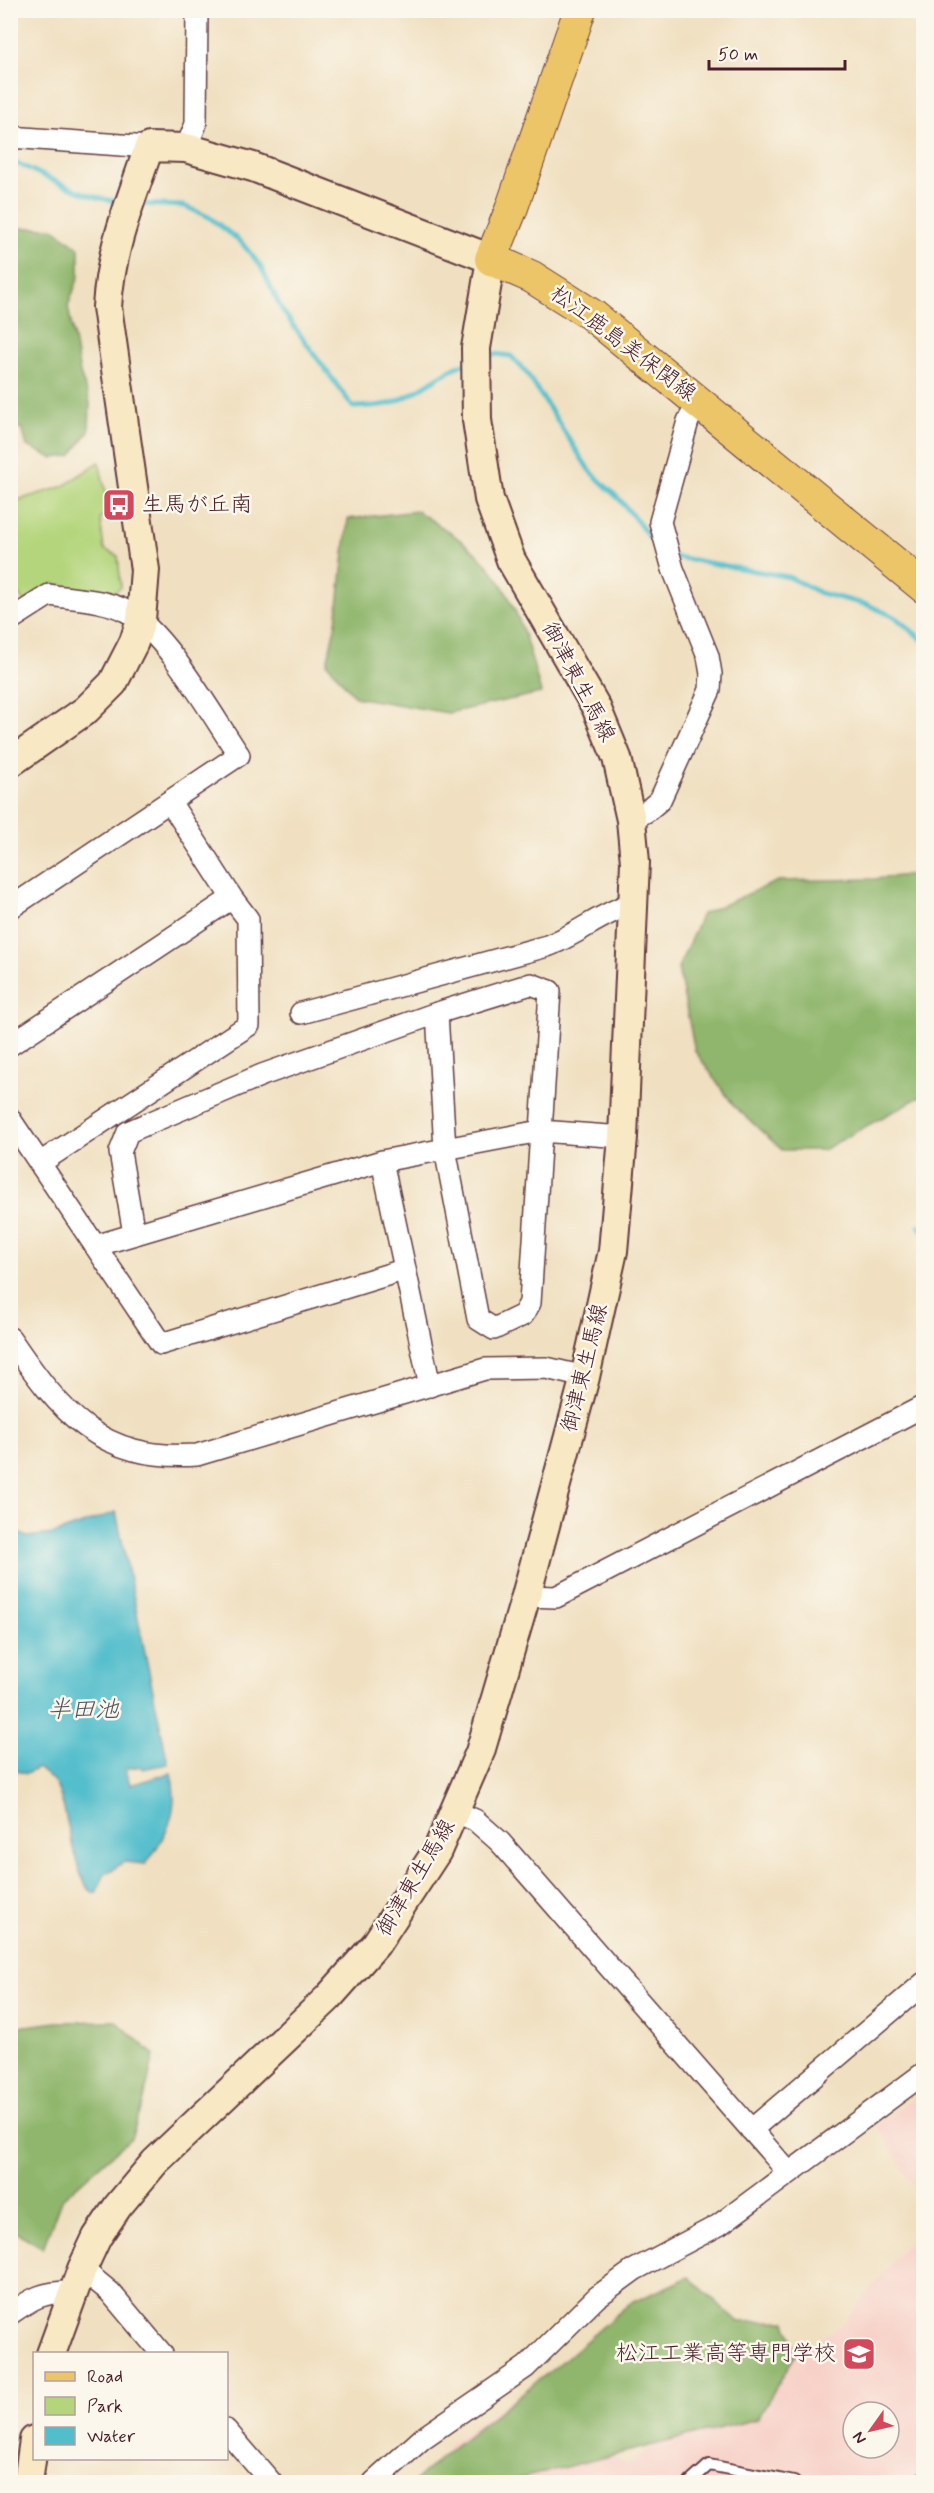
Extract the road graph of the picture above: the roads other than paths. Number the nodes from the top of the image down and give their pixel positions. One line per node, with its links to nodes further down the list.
1 (197, 10): 5 (street)
2 (580, 10): 6 (main road)
3 (10, 137): 4 (street)
4 (149, 147): 5 (main road); 10 (main road)
5 (186, 148): 6 (main road)
6 (491, 259): 7 (main road, 松江鹿島美保関線); 13 (main road, 御津東生馬線)
7 (699, 402): 8 (main road, 松江鹿島美保関線); 13 (street)
8 (924, 587)
9 (10, 620): 10 (street)
10 (141, 620): 11 (main road); 12 (street)
11 (10, 763)
12 (170, 802): 14 (street); 16 (street)
13 (631, 820): 15 (main road, 御津東生馬線)
14 (232, 898): 19 (street); 25 (street)
15 (631, 904): 17 (street); 22 (main road, 御津東生馬線)
16 (10, 908)
17 (301, 1012)
18 (437, 1013): 21 (street); 23 (street); 26 (street)
19 (10, 1045)
20 (10, 1119): 25 (street)
21 (540, 1131): 22 (street); 23 (street); 23 (street)
22 (623, 1137): 30 (main road, 御津東生馬線)
23 (445, 1149): 24 (street)
24 (382, 1161): 26 (street); 28 (street)
25 (40, 1163): 27 (street)
26 (134, 1234): 27 (street)
27 (95, 1246): 28 (street)
28 (404, 1270): 31 (street)
29 (10, 1338): 31 (street)
30 (585, 1377): 31 (street); 33 (main road, 御津東生馬線)
31 (430, 1386)
32 (924, 1406): 33 (street)
33 (526, 1596): 34 (main road, 御津東生馬線)
34 (456, 1812): 37 (street); 39 (main road, 御津東生馬線)
35 (924, 1983): 37 (street)
36 (924, 2073): 38 (street)
37 (751, 2130): 38 (street)
38 (789, 2173): 48 (street)
39 (77, 2280): 40 (street); 41 (main road, 御津東生馬線); 42 (street)
40 (10, 2314)
41 (52, 2352)
42 (160, 2352)
43 (228, 2432): 47 (street)
44 (33, 2447): 46 (main road)
45 (924, 2477): 51 (lane)
46 (28, 2482)
47 (271, 2482)
48 (374, 2482)
49 (690, 2482): 50 (lane)
50 (794, 2482)
51 (916, 2482)

